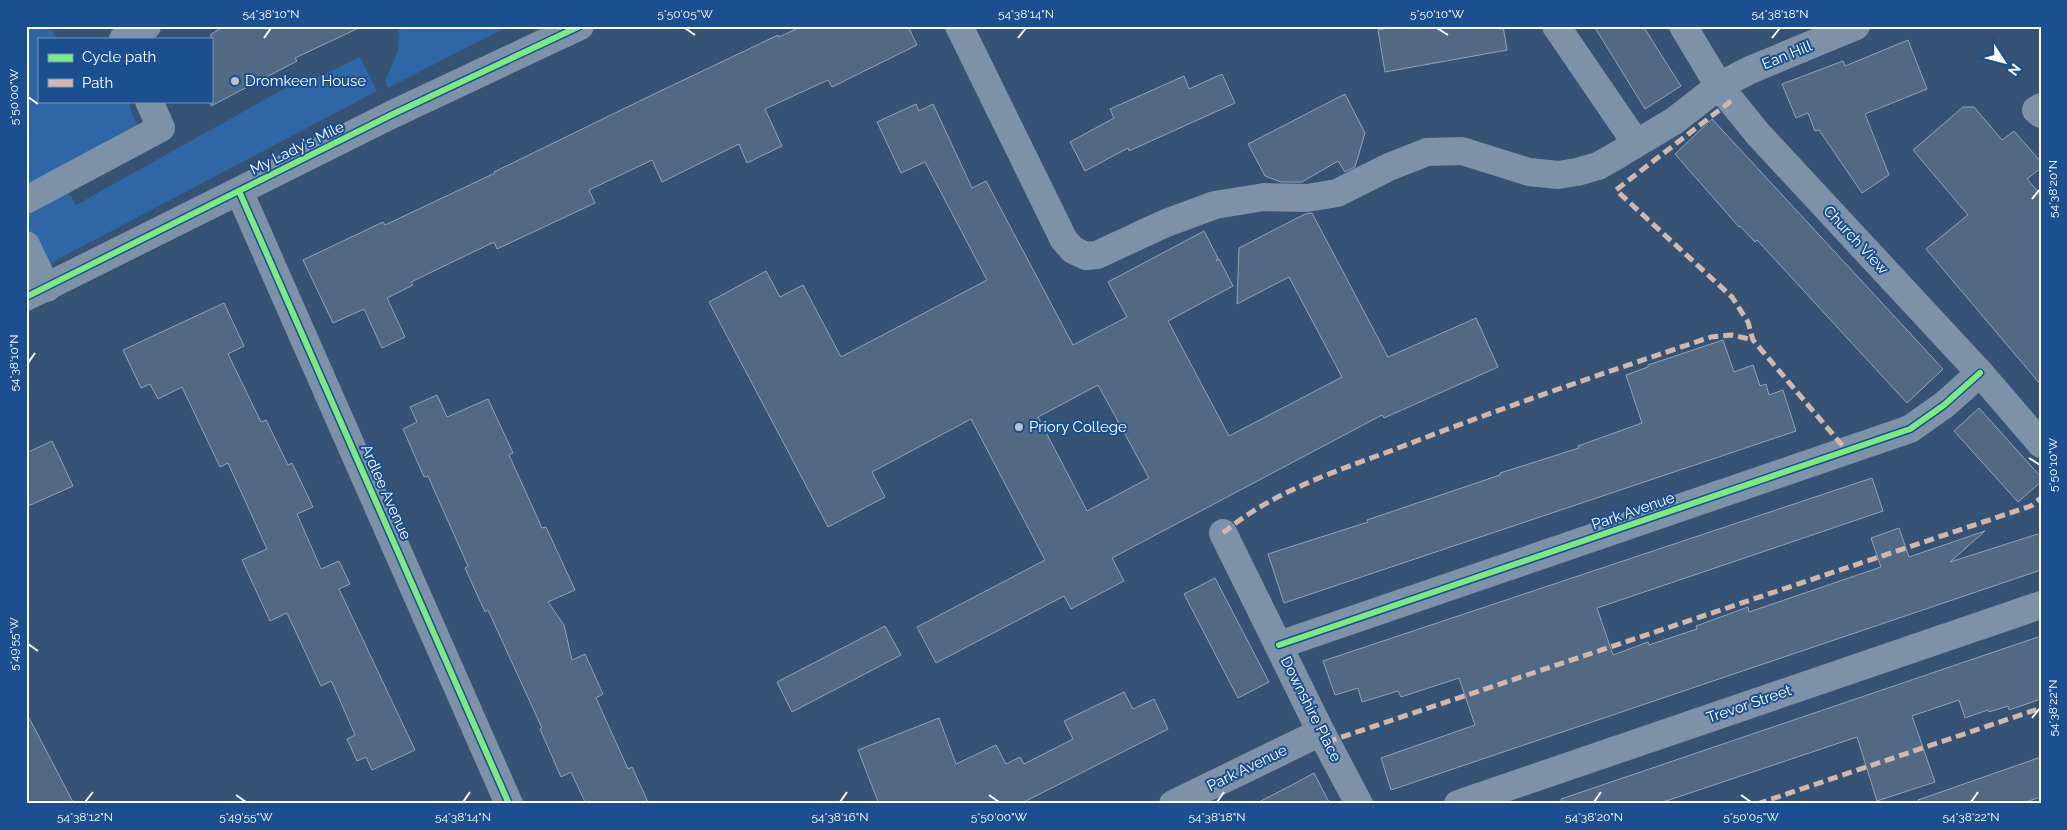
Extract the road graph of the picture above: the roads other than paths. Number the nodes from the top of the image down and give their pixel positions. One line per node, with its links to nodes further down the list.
1 (147, 26): 7 (street)
2 (580, 26): 13 (street, My Lady's Mile)
3 (959, 26): 12 (street, Ean Hill)
4 (1556, 26): 12 (street)
5 (1683, 26): 8 (street, Church View)
6 (1856, 26): 8 (street, Ean Hill)
7 (125, 38)
8 (1720, 86): 12 (street, Ean Hill); 17 (street, Church View)
9 (149, 102): 14 (street)
10 (2041, 107): 11 (street)
11 (2041, 114)
12 (1636, 143)
13 (239, 191): 16 (street, My Lady's Mile); 23 (street, Ardlee Avenue)
14 (26, 200)
15 (26, 245): 16 (street)
16 (37, 292)
17 (1980, 373): 18 (street, Church View); 21 (street, Park Avenue)
18 (2041, 444)
19 (1223, 533): 21 (street, Downshire Place)
20 (2041, 605): 26 (street, Trevor Street)
21 (1279, 645): 22 (street, Downshire Place)
22 (1321, 732): 24 (street, Park Avenue); 25 (street, Downshire Place)
23 (509, 804)
24 (1173, 804)
25 (1359, 804)
26 (1458, 804)

